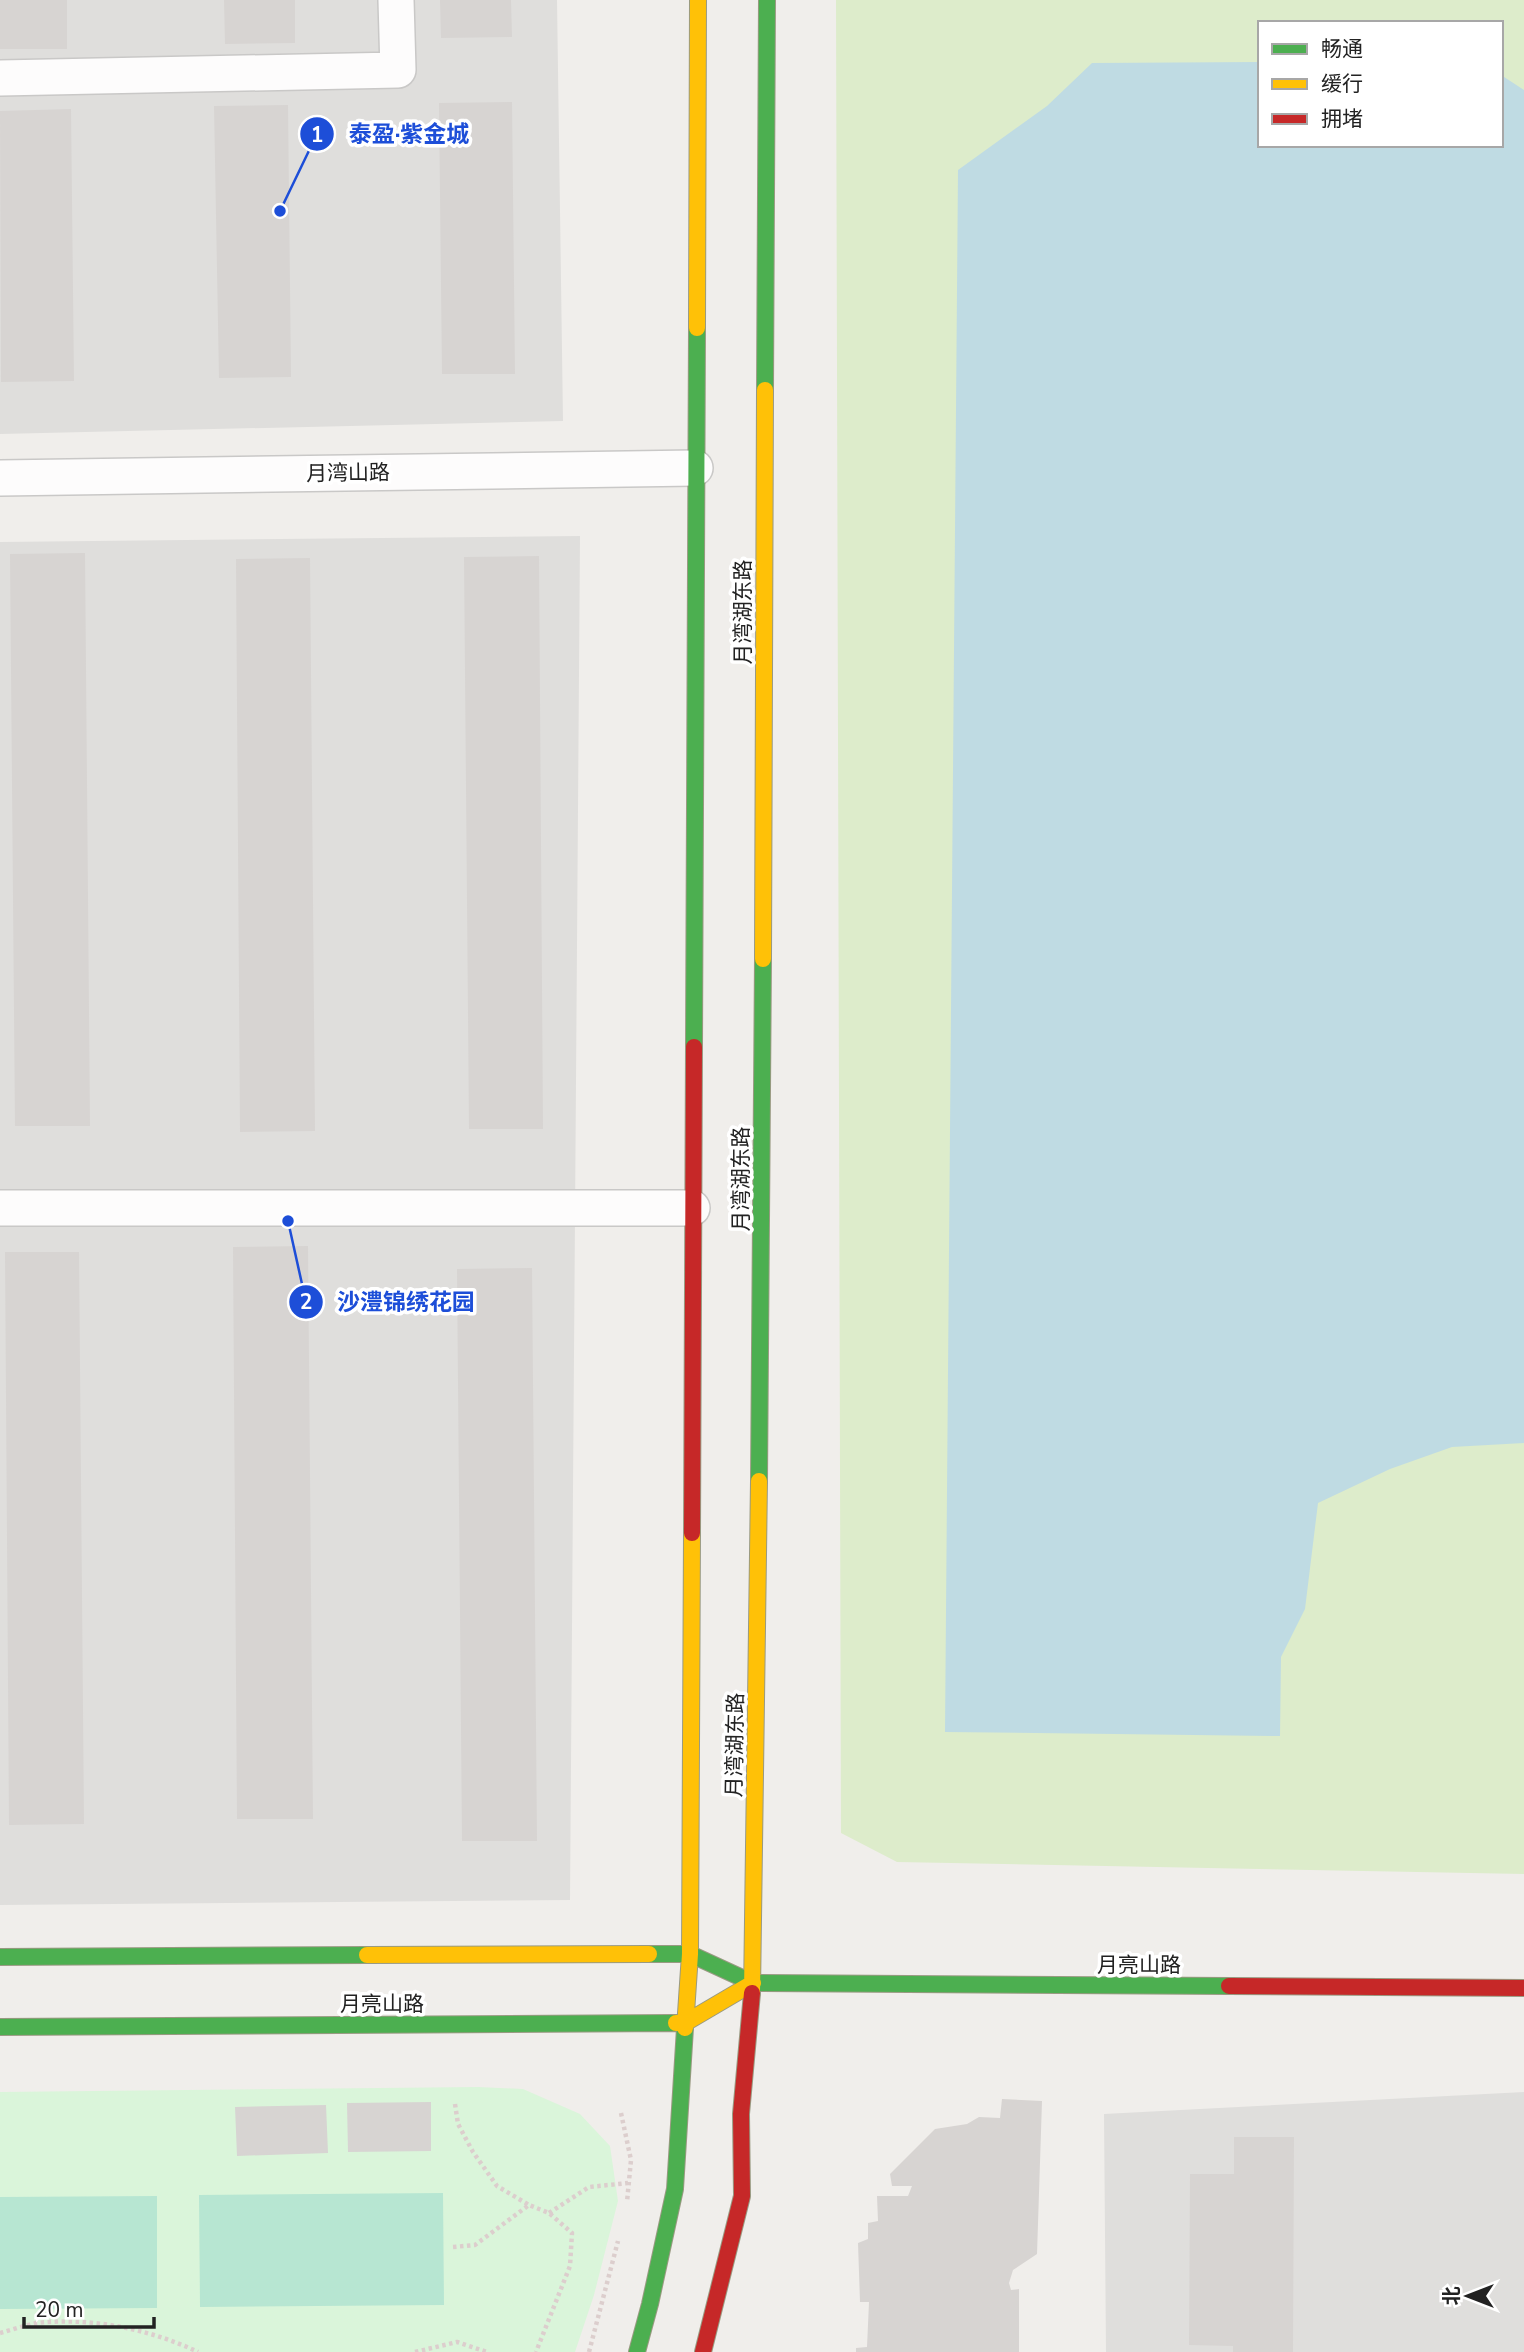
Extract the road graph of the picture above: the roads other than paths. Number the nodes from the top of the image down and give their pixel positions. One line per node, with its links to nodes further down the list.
1 (396, 0): 4 (street)
2 (698, 0): 5 (street, 月湾湖东路)
3 (767, 0): 11 (street, 月湾湖东路)
4 (0, 78)
5 (695, 468): 6 (street, 月湾山路); 8 (street, 月湾湖东路)
6 (0, 478)
7 (0, 1208): 8 (street)
8 (692, 1208): 9 (street, 月湾湖东路)
9 (690, 1954): 10 (street, 月亮山路); 11 (street, 月亮山路); 13 (street, 月湾湖东路)
10 (0, 1956)
11 (753, 1983): 12 (street, 月亮山路); 13 (street); 16 (street, 月湾湖东路)
12 (1524, 1988)
13 (685, 2023): 14 (street, 月亮山路); 15 (street, 月湾湖东路)
14 (0, 2026)
15 (637, 2352)
16 (703, 2352)

